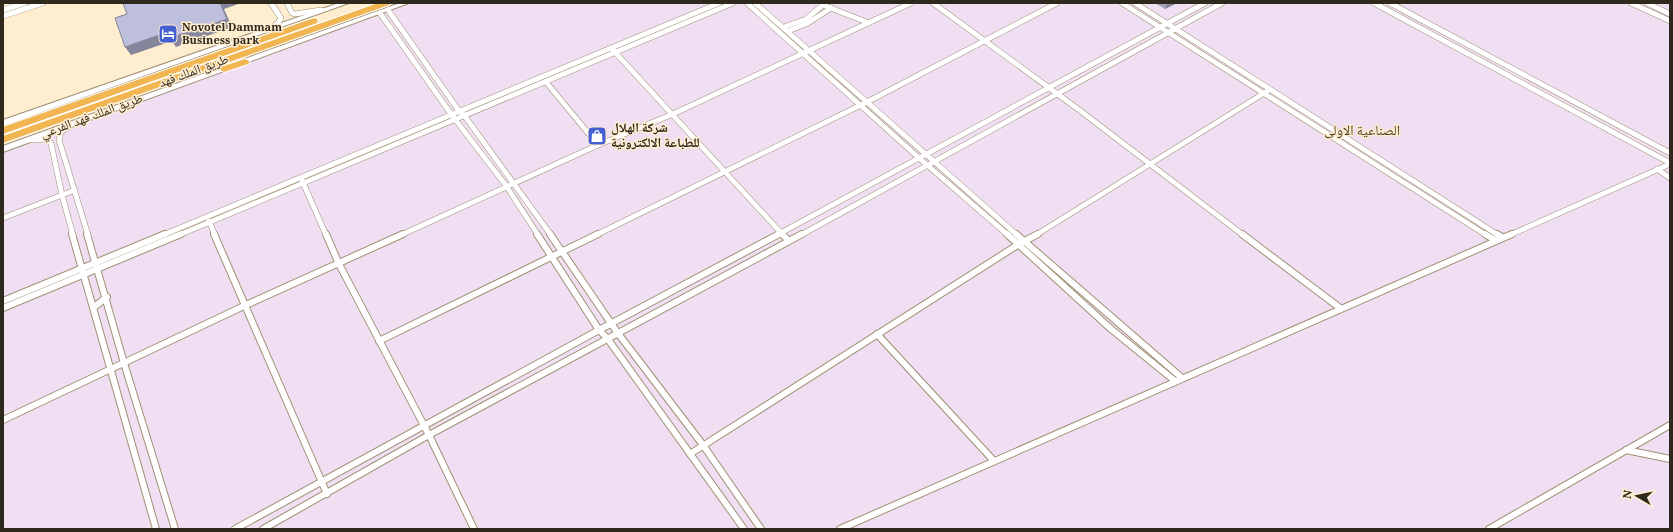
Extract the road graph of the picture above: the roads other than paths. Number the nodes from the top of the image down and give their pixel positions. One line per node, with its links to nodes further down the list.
1 (25, 3): 23 (street)
2 (43, 3): 28 (street)
3 (271, 3): 37 (street)
4 (287, 3): 26 (street)
5 (346, 3): 26 (main road, طريق الملك فهد الفرعي)
6 (364, 3): 62 (highway, طريق الملك فهد)
7 (406, 3): 25 (main road, طريق الملك فهد الفرعي)
8 (719, 3): 41 (street)
9 (733, 3): 43 (street)
10 (747, 3): 44 (street)
11 (755, 3): 35 (street)
12 (911, 3): 33 (street)
13 (933, 3): 39 (street)
14 (1057, 3): 39 (street)
15 (1122, 3): 34 (street)
16 (1135, 3): 34 (street)
17 (1205, 3): 34 (street)
18 (1222, 3): 36 (street)
19 (1374, 3): 40 (street)
20 (1390, 3): 38 (street)
21 (1631, 3): 32 (street)
22 (1646, 3): 30 (street)
23 (19, 5): 27 (street); 28 (street)
24 (827, 5): 33 (street); 35 (street); 35 (street)
25 (387, 6): 29 (main road, طريق الملك فهد الفرعي); 45 (street); 60 (highway, طريق الملك فهد)
26 (331, 9): 37 (main road, طريق الملك فهد الفرعي)
27 (3, 10)
28 (19, 10): 31 (street)
29 (380, 13): 46 (street); 47 (main road, طريق الملك فهد الفرعي)
30 (1670, 14)
31 (3, 16)
32 (1670, 21)
33 (869, 23): 42 (street)
34 (1163, 26): 36 (street); 49 (street)
35 (786, 29): 42 (street)
36 (1171, 31): 50 (street); 51 (street)
37 (263, 32): 59 (main road, طريق الملك فهد الفرعي)
38 (1453, 37): 40 (street); 56 (street)
39 (985, 41): 49 (street); 52 (street)
40 (1448, 43): 58 (street)
41 (611, 48): 43 (street); 54 (street)
42 (811, 51): 44 (street); 52 (street)
43 (615, 53): 48 (street); 55 (street)
44 (804, 53): 53 (street); 55 (street)
45 (420, 55): 46 (street); 54 (street)
46 (412, 58): 57 (street)
47 (245, 62): 60 (highway); 61 (main road, طريق الملك فهد الفرعي)
48 (546, 82): 54 (street); 65 (street)
49 (1048, 88): 51 (street); 68 (street)
50 (1266, 91): 73 (street); 85 (street); 87 (street)
51 (1056, 94): 70 (street); 73 (street)
52 (867, 102): 53 (street); 68 (street)
53 (860, 104): 69 (street); 75 (street)
54 (462, 113): 57 (street); 78 (street)
55 (673, 114): 65 (street); 75 (street)
56 (1602, 116): 58 (street); 67 (street)
57 (453, 117): 77 (street); 79 (street)
58 (1594, 122): 71 (street)
59 (3, 123)
60 (52, 123): 63 (highway, طريق الملك فهد)
61 (72, 124): 64 (main road, طريق الملك فهد الفرعي); 80 (street)
62 (3, 131)
63 (3, 140)
64 (24, 142): 66 (main road, طريق الملك فهد الفرعي); 81 (street)
65 (598, 146): 78 (street)
66 (3, 149)
67 (1670, 153)
68 (926, 155): 69 (street); 70 (street)
69 (919, 158): 72 (street); 84 (street)
70 (935, 162): 72 (street); 88 (street)
71 (1670, 163): 74 (street)
72 (928, 164): 86 (street); 89 (street)
73 (1149, 164): 88 (street); 101 (street)
74 (1657, 169): 76 (street); 85 (street)
75 (723, 171): 84 (street); 90 (street)
76 (1670, 178)
77 (302, 179): 83 (street); 92 (street); 94 (street)
78 (514, 184): 79 (street); 90 (street)
79 (509, 189): 91 (street); 92 (street)
80 (75, 190): 81 (street); 94 (street)
81 (62, 195): 82 (street); 95 (street)
82 (3, 218)
83 (209, 221): 94 (street); 99 (street)
84 (781, 232): 86 (street); 102 (street)
85 (1502, 237): 87 (street)
86 (788, 240): 104 (street)
87 (1495, 240): 101 (street)
88 (1026, 241): 89 (street); 110 (street)
89 (1019, 244): 105 (street); 111 (street)
90 (563, 251): 91 (street); 93 (street); 102 (street)
91 (552, 256): 93 (street); 107 (street)
92 (339, 264): 99 (street); 107 (street)
93 (557, 264): 103 (street)
94 (96, 265): 95 (street); 96 (street)
95 (83, 271): 97 (street); 98 (street); 100 (street)
96 (106, 297): 98 (street); 108 (street)
97 (3, 301)
98 (94, 306): 109 (street)
99 (246, 306): 108 (street); 121 (street)
100 (3, 308)
101 (1340, 308): 110 (street)
102 (612, 323): 103 (street); 104 (street)
103 (599, 330): 106 (street); 114 (street)
104 (618, 332): 106 (street); 116 (street)
105 (877, 334): 116 (street); 120 (street)
106 (607, 338): 115 (street); 118 (street)
107 (379, 341): 114 (street)
108 (124, 363): 109 (street); 124 (street)
109 (110, 370): 112 (street); 123 (street)
110 (1182, 378): 111 (street)
111 (1175, 381): 120 (street)
112 (3, 420)
113 (1670, 425): 117 (street)
114 (423, 426): 115 (street); 121 (street)
115 (429, 435): 122 (street); 127 (street)
116 (703, 445): 118 (street); 129 (street)
117 (1626, 450): 119 (street); 131 (street)
118 (690, 454): 128 (street)
119 (1670, 459)
120 (994, 461): 130 (street)
121 (322, 482): 122 (street); 125 (street)
122 (327, 494): 126 (street)
123 (156, 529)
124 (175, 529)
125 (235, 529)
126 (263, 529)
127 (474, 529)
128 (744, 529)
129 (761, 529)
130 (840, 529)
131 (1489, 529)

